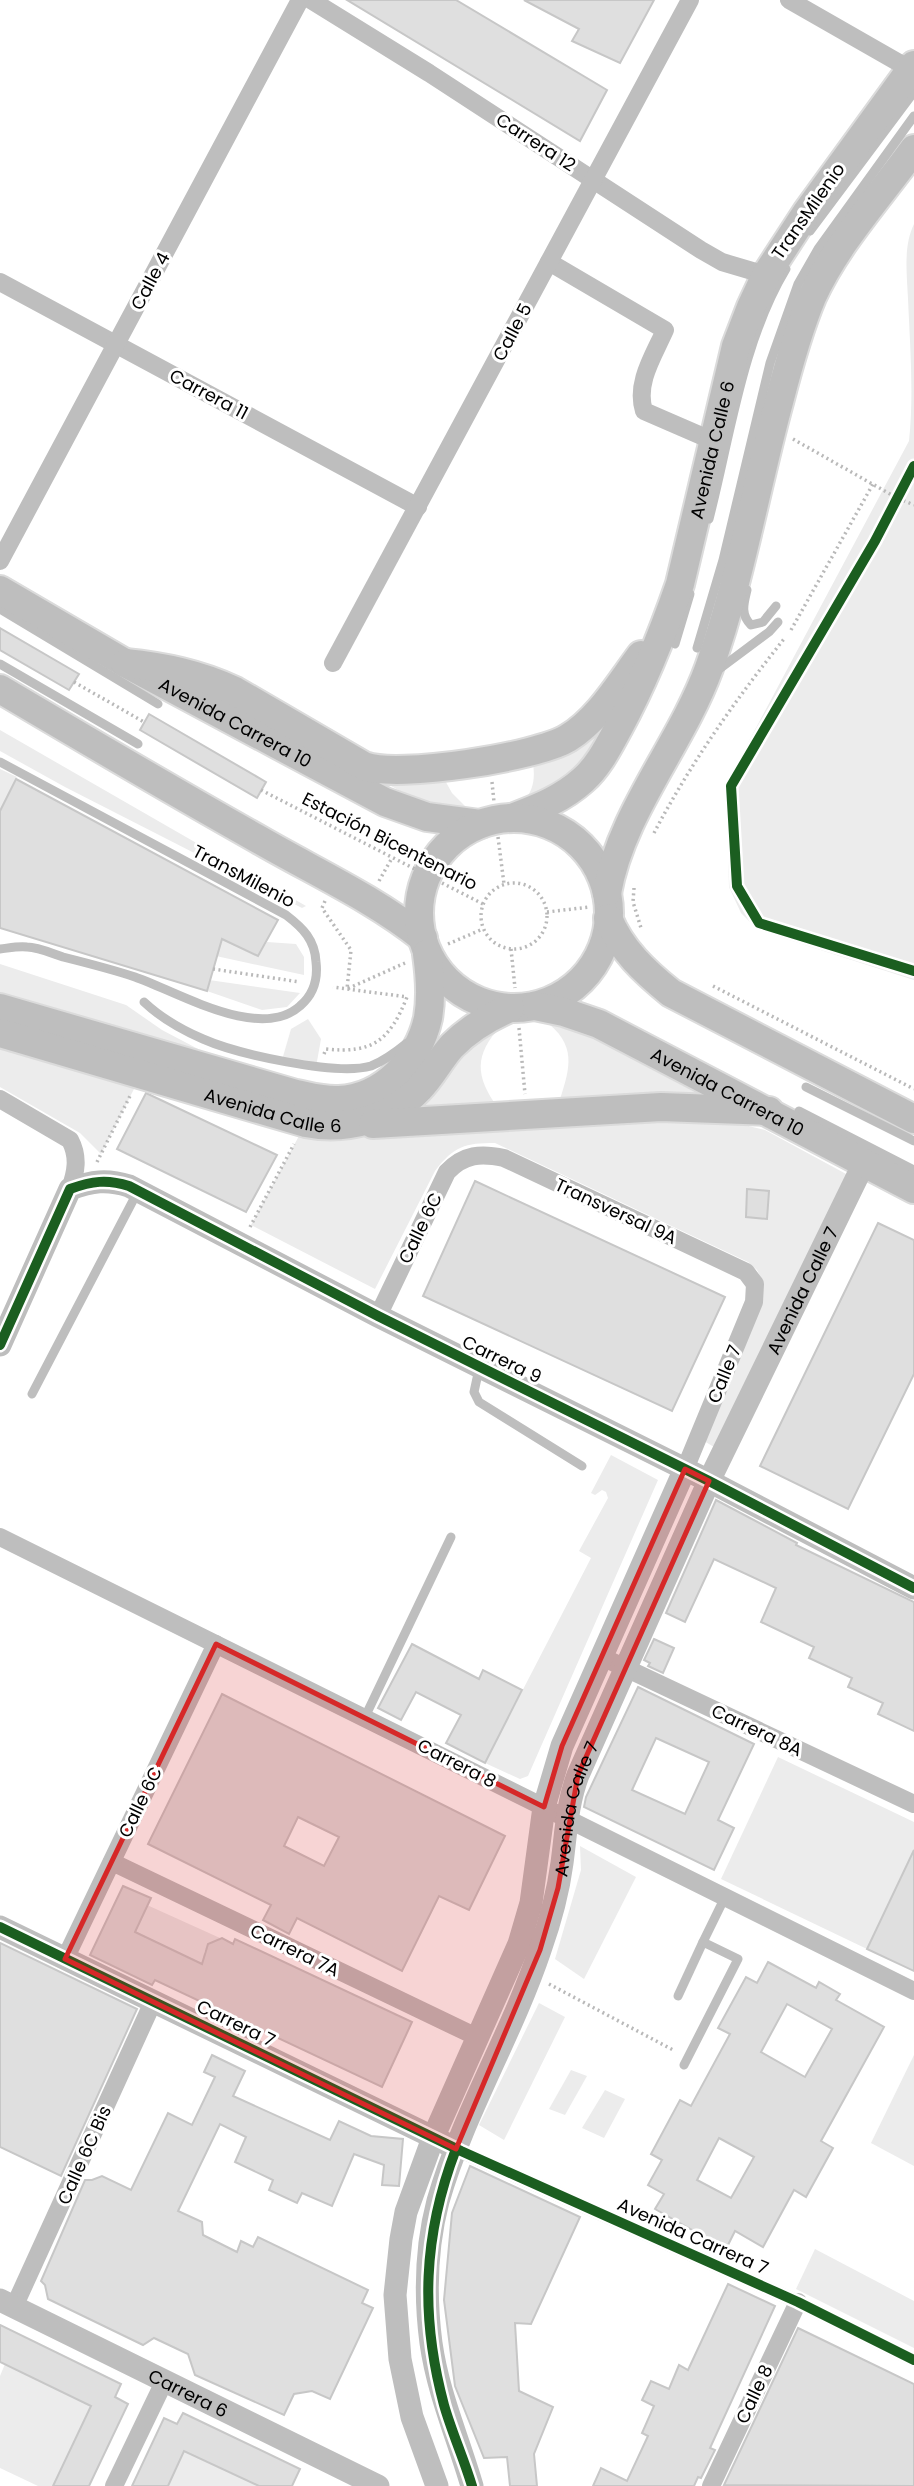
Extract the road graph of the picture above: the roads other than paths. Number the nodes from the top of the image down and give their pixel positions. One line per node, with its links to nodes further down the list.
1 (300, 0): 14 (street, Calle 4)
2 (311, 0): 8 (street, Carrera 12)
3 (690, 0): 8 (street, Calle 5)
4 (789, 0): 5 (street)
5 (912, 78): 9 (lane, TransMilenio); 12 (main road, Avenida Calle 6)
6 (914, 116): 28 (lane, TransMilenio)
7 (914, 149): 16 (main road)
8 (593, 179): 11 (street, Calle 5); 12 (street, Carrera 12)
9 (803, 240)
10 (792, 259): 19 (lane, TransMilenio)
11 (549, 262): 15 (street); 17 (street, Calle 5)
12 (766, 275): 27 (main road, Avenida Calle 6)
13 (0, 282): 14 (street, Carrera 11)
14 (116, 344): 17 (street, Carrera 11); 20 (street, Calle 4)
15 (704, 437)
16 (758, 481): 18 (lane); 32 (main road)
17 (418, 507): 30 (street, Calle 5)
18 (761, 520)
19 (708, 527)
20 (0, 561)
21 (694, 580): 27 (lane)
22 (748, 586): 24 (lane)
23 (0, 590): 29 (main road, Avenida Carrera 10)
24 (776, 606)
25 (0, 609): 34 (lane)
26 (778, 622): 32 (lane)
27 (672, 632): 29 (main road); 37 (main road, Avenida Calle 6)
28 (697, 648)
29 (125, 663): 37 (main road, Avenida Carrera 10)
30 (333, 663)
31 (0, 664): 35 (lane)
32 (705, 679): 38 (main road)
33 (0, 689): 40 (main road)
34 (158, 704)
35 (138, 744)
36 (0, 762): 39 (lane, TransMilenio)
37 (497, 826): 38 (main road, Avenida Carrera 10); 40 (main road, Avenida Calle 6)
38 (602, 906): 42 (main road, Avenida Calle 6); 50 (main road)
39 (0, 949)
40 (419, 953): 42 (main road, Avenida Carrera 10); 44 (main road, Avenida Calle 6)
41 (144, 1002): 44 (lane)
42 (520, 1007): 48 (main road, Avenida Carrera 10); 51 (main road, Avenida Calle 6)
43 (0, 1008): 44 (main road, Avenida Calle 6)
44 (428, 1021)
45 (0, 1033): 51 (main road, Avenida Calle 6)
46 (806, 1087): 52 (lane)
47 (0, 1099): 56 (street)
48 (769, 1111): 51 (main road); 54 (main road, Avenida Carrera 10)
49 (799, 1111): 55 (lane)
50 (914, 1119)
51 (347, 1125)
52 (914, 1141)
53 (477, 1155): 59 (street, Transversal 9A); 60 (street, Calle 6C)
54 (864, 1163): 57 (main road, Avenida Carrera 10); 66 (street, Avenida Calle 7)
55 (914, 1170)
56 (78, 1186): 58 (street, Carrera 9); 61 (street)
57 (914, 1189)
58 (138, 1191): 60 (street, Carrera 9); 63 (lane)
59 (751, 1277): 65 (street, Calle 7)
60 (378, 1316): 62 (street, Carrera 9)
61 (0, 1345)
62 (480, 1367): 64 (lane); 65 (street, Carrera 9)
63 (32, 1394)
64 (582, 1466)
65 (685, 1469): 66 (street, Carrera 9); 71 (street, Avenida Calle 7)
66 (707, 1486): 69 (street, Carrera 9); 72 (street, Avenida Calle 7)
67 (0, 1537): 70 (street, Carrera 8)
68 (451, 1537): 73 (lane)
69 (914, 1588)
70 (216, 1644): 73 (street, Carrera 8); 77 (street, Calle 6C)
71 (600, 1656): 72 (street, Carrera 8A); 75 (street, Avenida Calle 7)
72 (625, 1667): 74 (street, Carrera 8A); 76 (street, Avenida Calle 7)
73 (365, 1717): 75 (street, Carrera 8)
74 (914, 1804)
75 (544, 1807): 76 (street, Carrera 8); 85 (street, Avenida Calle 7)
76 (566, 1818): 78 (street, Carrera 8); 88 (street, Avenida Calle 7)
77 (111, 1862): 81 (street, Calle 6C); 85 (street, Carrera 7A)
78 (725, 1897): 80 (lane); 82 (street, Carrera 8)
79 (0, 1927): 81 (street, Carrera 7)
80 (703, 1942): 83 (lane); 86 (lane)
81 (65, 1959): 84 (street, Carrera 7)
82 (914, 1991)
83 (678, 1996)
84 (153, 2002): 87 (street, Carrera 7); 90 (street, Calle 6C Bis)
85 (479, 2038): 87 (street, Avenida Calle 7)
86 (686, 2062)
87 (433, 2138): 88 (street, Carrera 7); 95 (street, Avenida Calle 7)
88 (456, 2149): 89 (street, Avenida Carrera 7); 96 (street, Avenida Calle 7)
89 (798, 2302): 91 (street, Avenida Carrera 7); 97 (street, Calle 8)
90 (7, 2304): 92 (street, Carrera 6)
91 (914, 2360)
92 (164, 2382): 93 (street); 94 (street, Carrera 6)
93 (114, 2486)
94 (378, 2486)
95 (437, 2486)
96 (472, 2486)
97 (711, 2486)

